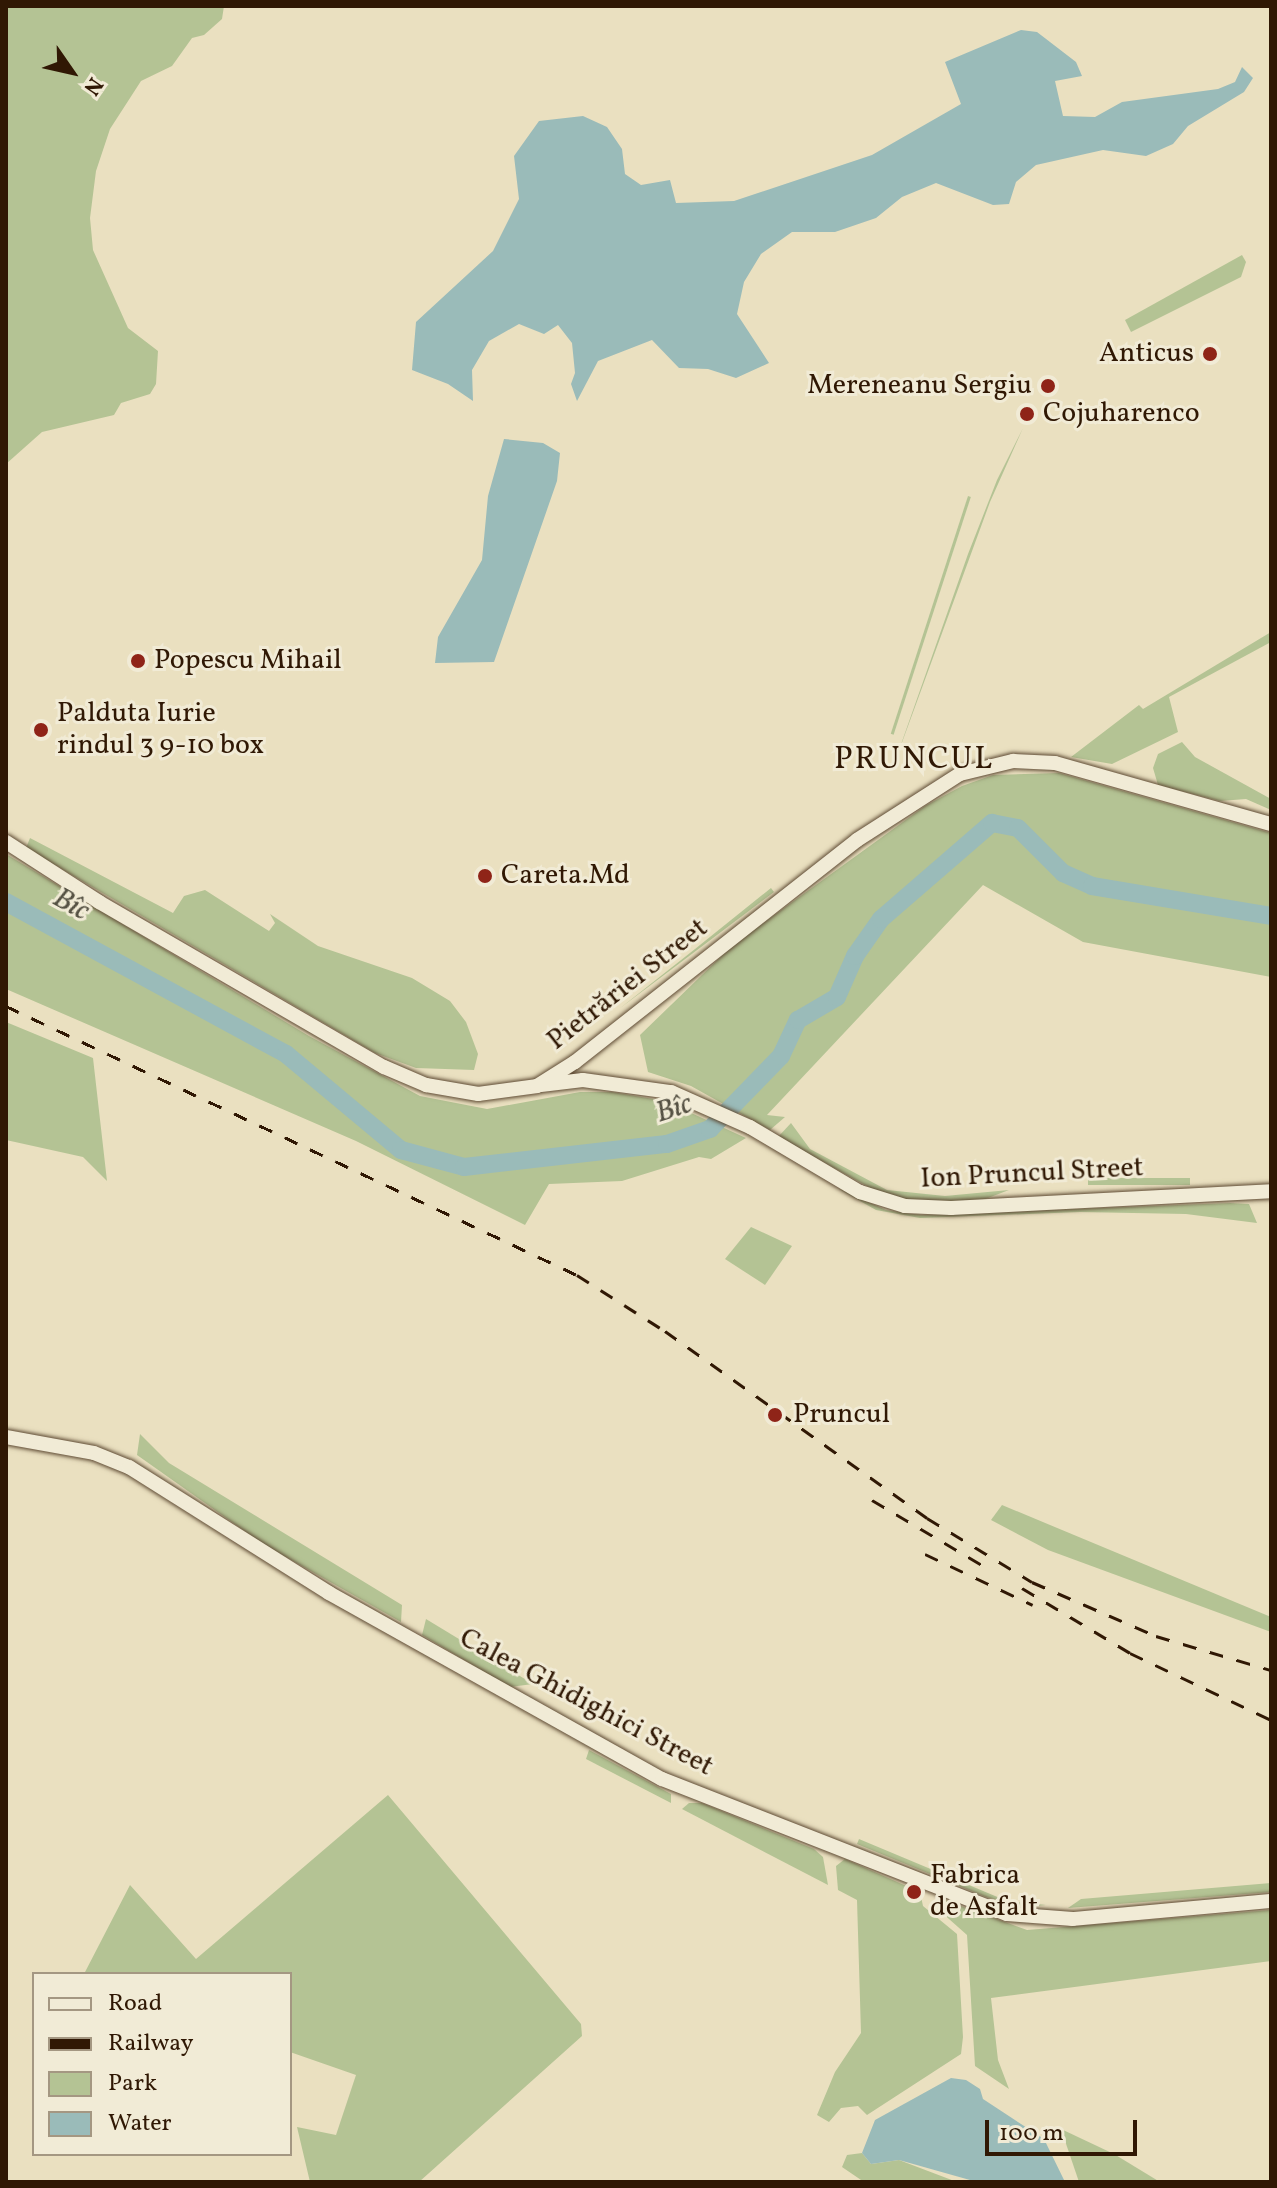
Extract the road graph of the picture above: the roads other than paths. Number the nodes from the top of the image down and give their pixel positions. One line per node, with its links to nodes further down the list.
1 (1271, 824): 3 (street, Pietrăriei Street)
2 (6, 844): 3 (street, Pietrăriei Street)
3 (537, 1086): 4 (street, Ion Pruncul Street)
4 (1271, 1191)
5 (6, 1437): 6 (street, Calea Ghidighici Street)
6 (1271, 1901)

